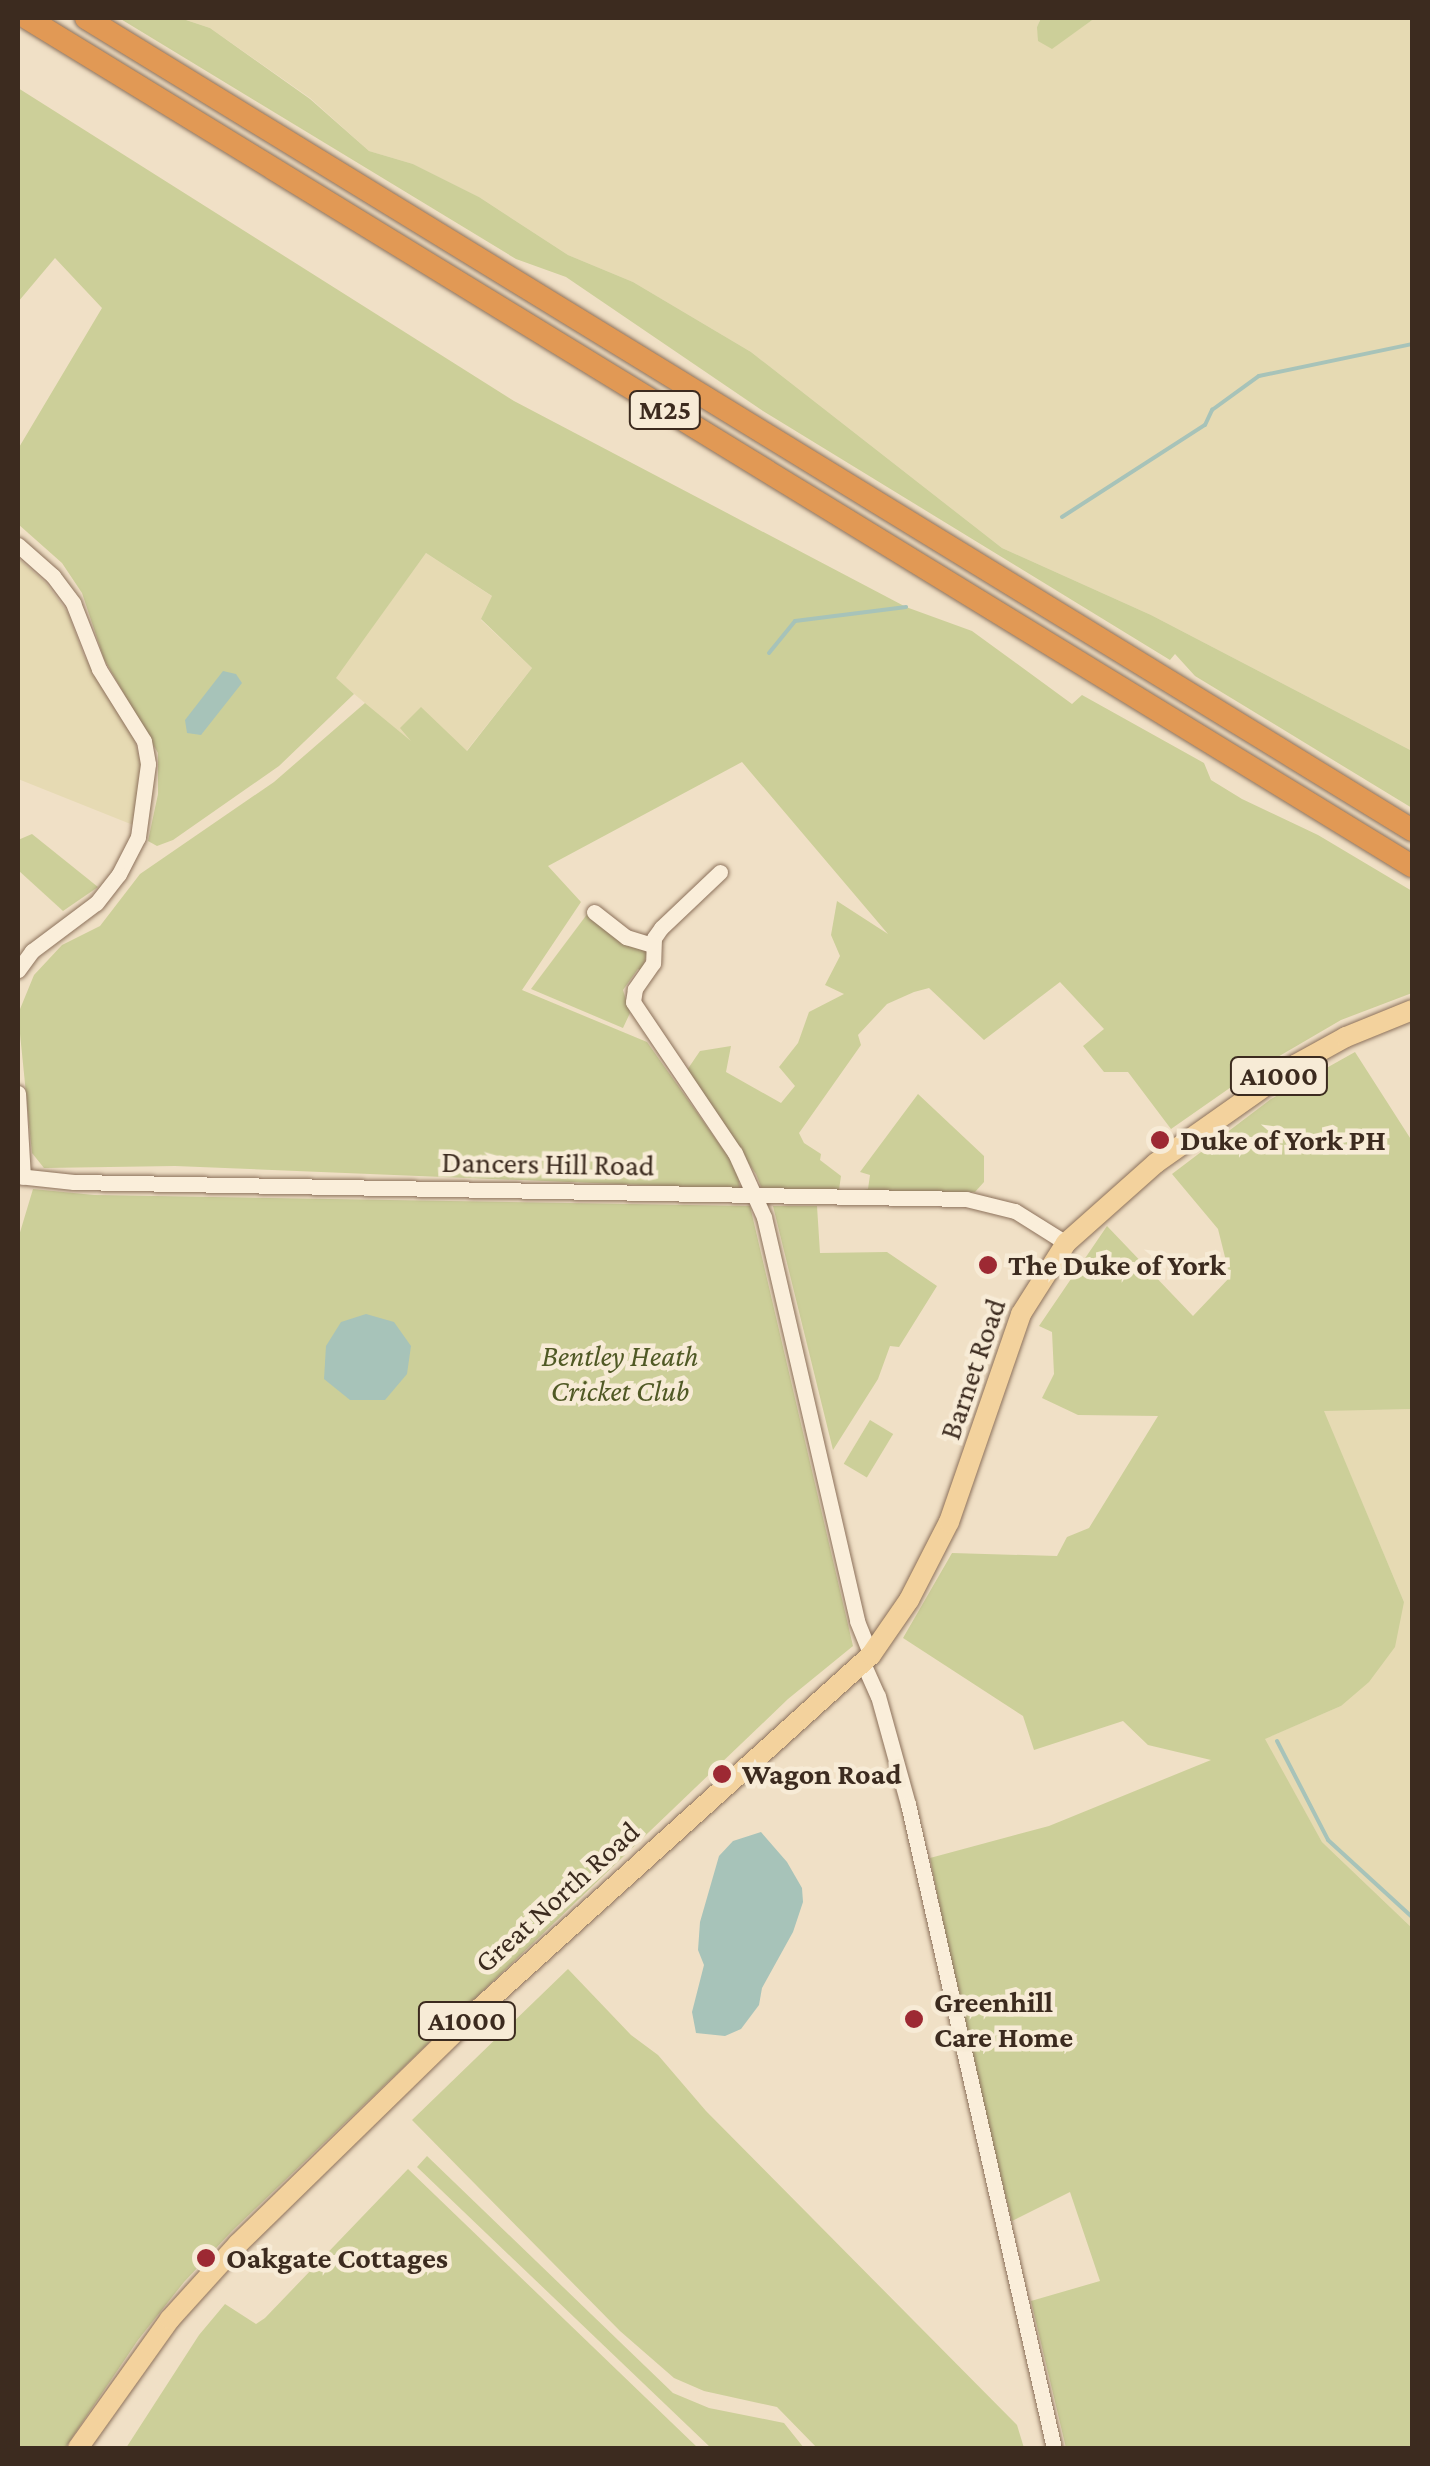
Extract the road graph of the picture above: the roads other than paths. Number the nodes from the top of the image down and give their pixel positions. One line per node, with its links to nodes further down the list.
1 (26, 18): 5 (highway, M25)
2 (86, 18): 4 (highway, M25)
3 (18, 545): 9 (street)
4 (1412, 830)
5 (1412, 866)
6 (720, 872): 8 (street)
7 (594, 912): 8 (street)
8 (653, 946): 13 (street)
9 (18, 970)
10 (1412, 1010): 14 (main road, Barnet Road / A1000)
11 (18, 1093): 12 (street)
12 (20, 1177): 13 (street, Dancers Hill Road)
13 (755, 1196): 14 (street, Dancers Hill Road); 16 (street)
14 (1066, 1243): 15 (main road, Barnet Road / A1000)
15 (891, 1627): 16 (main road, Great North Road / A1000)
16 (867, 1659): 17 (main road, Great North Road / A1000); 18 (street)
17 (78, 2448)
18 (1054, 2448)

